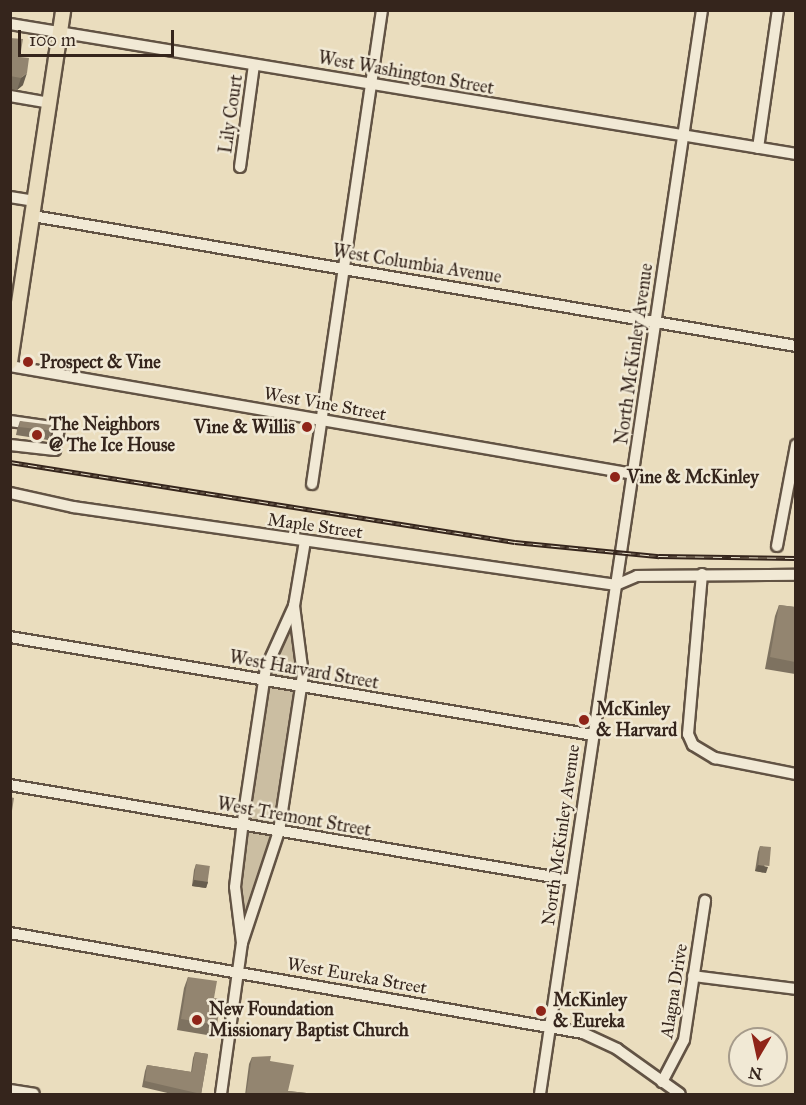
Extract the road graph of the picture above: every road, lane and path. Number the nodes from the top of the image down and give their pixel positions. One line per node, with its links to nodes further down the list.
1 (63, 10): 6 (main road)
2 (382, 10): 8 (street)
3 (702, 10): 11 (street, North McKinley Avenue)
4 (778, 10): 12 (street)
5 (10, 24): 6 (street, West Washington Street)
6 (59, 32): 7 (street, West Washington Street); 10 (main road)
7 (254, 65): 8 (street, West Washington Street); 14 (street, Lily Court)
8 (371, 84): 11 (street, West Washington Street); 18 (street)
9 (10, 96): 10 (street)
10 (49, 103): 16 (main road)
11 (684, 136): 12 (street, West Washington Street); 19 (street, North McKinley Avenue)
12 (758, 148): 13 (street, West Washington Street)
13 (795, 154)
14 (240, 167)
15 (10, 197): 16 (street)
16 (35, 201): 17 (main road)
17 (33, 216): 18 (street, West Columbia Avenue); 21 (main road)
18 (344, 269): 19 (street, West Columbia Avenue); 22 (street)
19 (655, 321): 20 (street, West Columbia Avenue); 26 (street, North McKinley Avenue)
20 (795, 346)
21 (10, 364): 22 (street, West Vine Street)
22 (322, 420): 26 (street, West Vine Street); 27 (street)
23 (10, 421): 24 (street)
24 (10, 445)
25 (795, 445): 30 (street)
26 (633, 474): 33 (street, North McKinley Avenue)
27 (312, 484)
28 (10, 494): 29 (street, Maple Street)
29 (305, 541): 33 (street, Maple Street); 34 (street)
30 (777, 546)
31 (702, 574): 32 (street); 33 (street); 39 (street)
32 (795, 575)
33 (616, 585): 38 (street, North McKinley Avenue)
34 (294, 606): 36 (street); 37 (street)
35 (10, 637): 36 (street, West Harvard Street)
36 (264, 680): 37 (street, West Harvard Street); 41 (street)
37 (301, 687): 38 (street, West Harvard Street); 42 (street)
38 (593, 735): 43 (street, North McKinley Avenue)
39 (795, 774)
40 (10, 785): 41 (street, West Tremont Street)
41 (243, 825): 42 (street, West Tremont Street); 46 (street)
42 (279, 831): 43 (street, West Tremont Street); 46 (street)
43 (571, 880): 50 (street, North McKinley Avenue)
44 (705, 901): 48 (street, Alagna Drive)
45 (10, 933): 47 (street, West Eureka Street)
46 (242, 943): 47 (street)
47 (239, 973): 50 (street, West Eureka Street); 54 (street)
48 (693, 976): 49 (street); 51 (street, Alagna Drive)
49 (795, 989)
50 (549, 1026): 51 (street, West Eureka Street); 55 (street, North McKinley Avenue)
51 (662, 1082): 56 (street, West Eureka Street)
52 (10, 1090): 53 (street)
53 (34, 1095)
54 (221, 1095)
55 (540, 1095)
56 (680, 1095)

